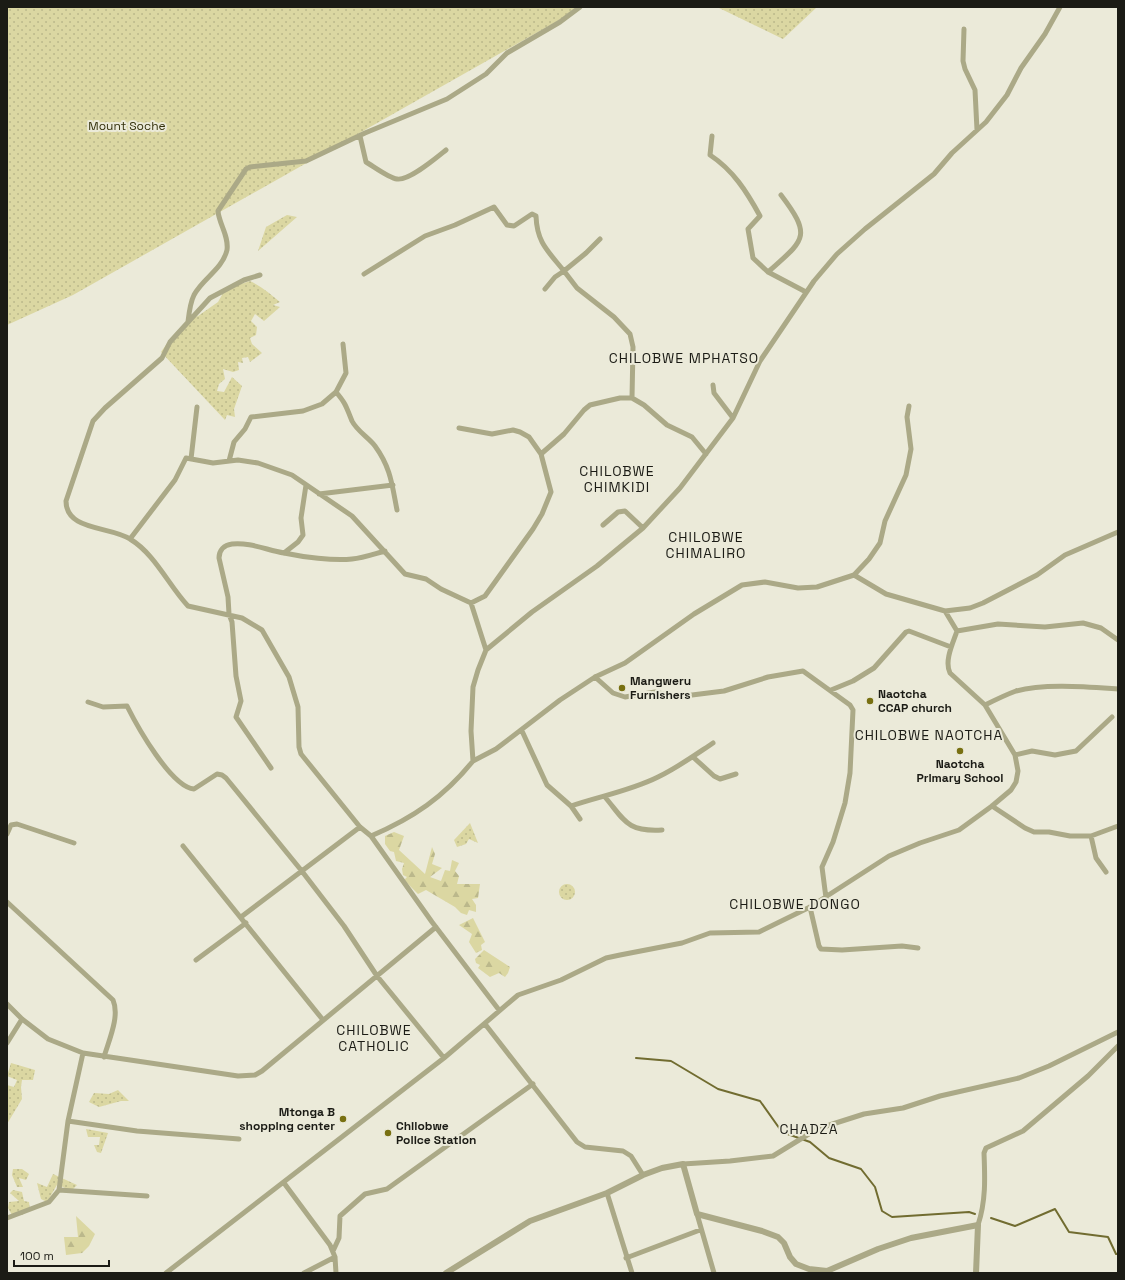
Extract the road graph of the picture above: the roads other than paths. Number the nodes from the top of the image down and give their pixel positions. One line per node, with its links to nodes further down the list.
1 (580, 7): 5 (street)
2 (1060, 7): 4 (street)
3 (964, 29): 4 (street)
4 (977, 130): 15 (street)
5 (360, 136): 7 (street); 16 (street)
6 (712, 136): 11 (street)
7 (446, 150)
8 (781, 195): 11 (street)
9 (600, 239): 10 (street)
10 (564, 271): 12 (street); 14 (street); 20 (street)
11 (768, 272): 15 (street)
12 (364, 274)
13 (260, 275): 16 (street)
14 (545, 289)
15 (806, 292): 23 (street)
16 (187, 323): 36 (street)
17 (343, 344): 19 (street)
18 (714, 384): 23 (street)
19 (336, 392): 28 (street); 30 (street)
20 (632, 398): 25 (street); 26 (street)
21 (909, 406): 39 (street)
22 (197, 407): 27 (street)
23 (733, 418): 26 (street)
24 (459, 428): 25 (street)
25 (541, 454): 40 (street)
26 (706, 454): 34 (street)
27 (191, 459): 28 (street); 36 (street)
28 (229, 461): 29 (street)
29 (306, 485): 31 (street); 38 (street)
30 (393, 485): 31 (street); 32 (street)
31 (319, 494): 37 (street)
32 (397, 510)
33 (603, 525): 34 (street)
34 (643, 528): 46 (street)
35 (1118, 532): 41 (street)
36 (130, 539): 42 (street)
37 (385, 551): 38 (street); 40 (street)
38 (284, 553): 42 (street)
39 (854, 575): 41 (street); 47 (street)
40 (471, 603): 46 (street)
41 (945, 611): 43 (street)
42 (229, 614): 58 (street); 65 (street)
43 (957, 631): 44 (street); 45 (street)
44 (1118, 640)
45 (951, 647): 49 (street); 51 (street)
46 (486, 650): 57 (street)
47 (595, 677): 49 (street); 53 (street)
48 (1118, 689): 51 (street)
49 (831, 690): 74 (street)
50 (88, 702): 72 (street)
51 (985, 705): 55 (street)
52 (1112, 717): 55 (street)
53 (522, 731): 57 (street); 61 (street)
54 (713, 743): 56 (street)
55 (1015, 755): 62 (street)
56 (693, 757): 59 (street); 60 (street)
57 (473, 761): 68 (street)
58 (271, 768)
59 (736, 774)
60 (605, 797): 61 (street); 66 (street)
61 (571, 806): 63 (street)
62 (992, 806): 69 (street); 74 (street)
63 (580, 819)
64 (1118, 826): 69 (street)
65 (360, 827): 68 (street); 72 (street)
66 (662, 830)
67 (7, 834): 70 (street)
68 (371, 836): 79 (street)
69 (1091, 836): 73 (street)
70 (74, 843)
71 (183, 846): 77 (street)
72 (301, 870): 77 (street); 82 (street)
73 (1106, 872)
74 (826, 898): 76 (street)
75 (7, 902): 92 (street)
76 (810, 907): 80 (street); 84 (street)
77 (241, 917): 78 (street)
78 (246, 923): 81 (street); 86 (street)
79 (436, 927): 82 (street); 84 (street)
80 (918, 948)
81 (196, 960)
82 (377, 976): 86 (street); 93 (street)
83 (7, 1004): 85 (street)
84 (500, 1010): 87 (street)
85 (22, 1019): 89 (street); 91 (street)
86 (323, 1020): 92 (street)
87 (485, 1024): 93 (street); 94 (street)
88 (1118, 1032): 97 (street)
89 (7, 1042)
90 (1118, 1046): 105 (street)
91 (83, 1053): 92 (street); 95 (street)
92 (104, 1057)
93 (444, 1058): 99 (street)
94 (533, 1084): 98 (street); 107 (street)
95 (68, 1121): 96 (street); 100 (street)
96 (239, 1139)
97 (683, 1164): 98 (street); 103 (street)
98 (643, 1176): 101 (street)
99 (284, 1183): 107 (street); 110 (street)
100 (59, 1190): 102 (street); 104 (street)
101 (607, 1193): 109 (street); 113 (street)
102 (147, 1196)
103 (697, 1214): 105 (street); 106 (street)
104 (7, 1218)
105 (978, 1225): 116 (street)
106 (700, 1230): 109 (street); 115 (street)
107 (333, 1251): 108 (street)
108 (335, 1258): 111 (street); 112 (street)
109 (626, 1258): 114 (street)
110 (166, 1273)
111 (304, 1273)
112 (336, 1273)
113 (446, 1273)
114 (632, 1273)
115 (714, 1273)
116 (976, 1273)

